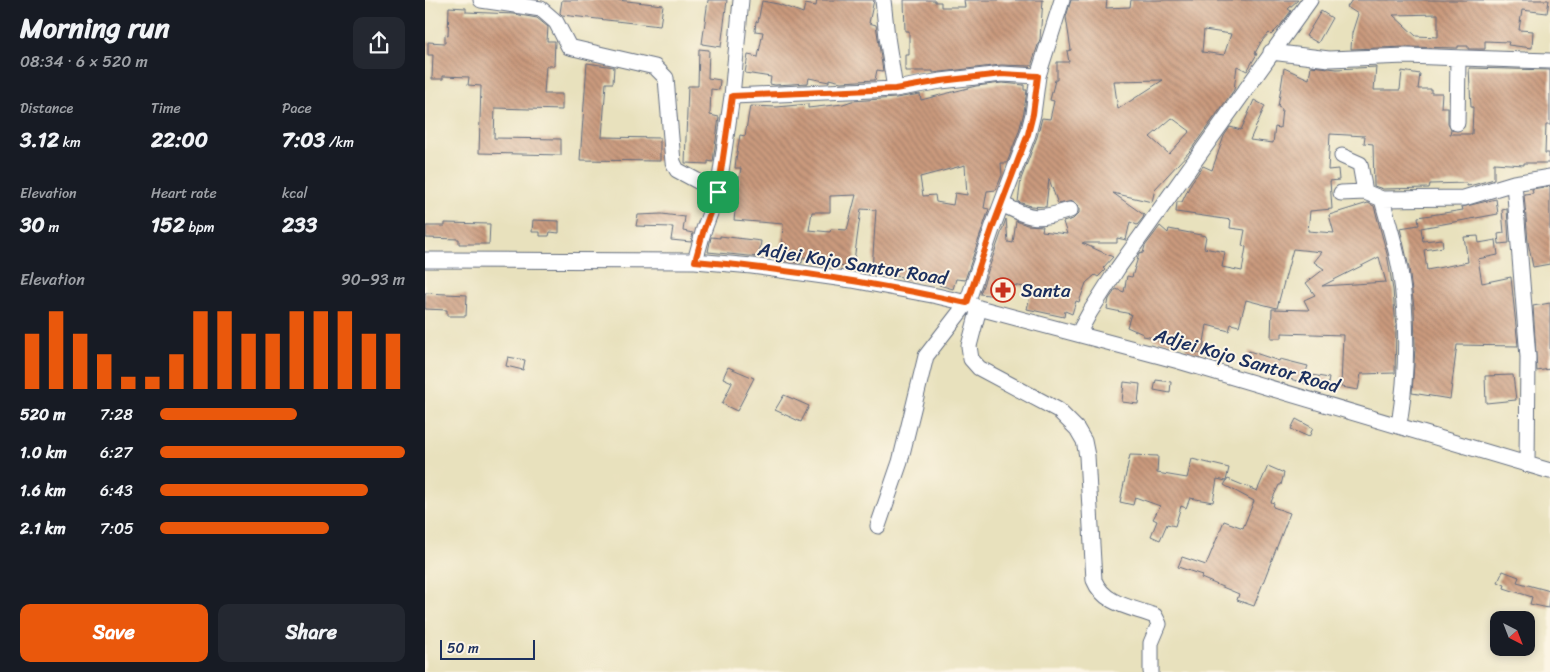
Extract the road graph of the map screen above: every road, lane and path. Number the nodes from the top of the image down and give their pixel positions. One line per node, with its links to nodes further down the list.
1 (481, 0): 16 (street)
2 (741, 0): 11 (street)
3 (883, 0): 10 (street)
4 (1062, 0): 9 (street)
5 (1310, 0): 6 (street)
6 (1271, 52): 7 (street); 25 (street)
7 (1458, 59): 8 (street); 12 (street)
8 (1550, 61)
9 (1038, 76): 10 (street); 20 (street)
10 (895, 89): 11 (street)
11 (732, 96): 16 (street)
12 (1457, 123)
13 (1342, 156): 17 (street)
14 (1550, 177): 15 (street)
15 (1514, 183): 19 (street); 27 (street)
16 (718, 192): 23 (street)
17 (1365, 192): 18 (street); 19 (street)
18 (1341, 193)
19 (1382, 199): 26 (street)
20 (1002, 204): 21 (street); 24 (street)
21 (1070, 210)
22 (425, 260): 23 (street, Adjei Kojo Santor Road)
23 (695, 261): 24 (street, Adjei Kojo Santor Road)
24 (973, 306): 25 (street, Adjei Kojo Santor Road); 29 (street); 30 (street)
25 (1078, 334): 26 (street, Adjei Kojo Santor Road)
26 (1399, 425): 27 (street, Adjei Kojo Santor Road)
27 (1527, 463): 28 (street, Adjei Kojo Santor Road)
28 (1550, 471)
29 (878, 526)
30 (1151, 672)

